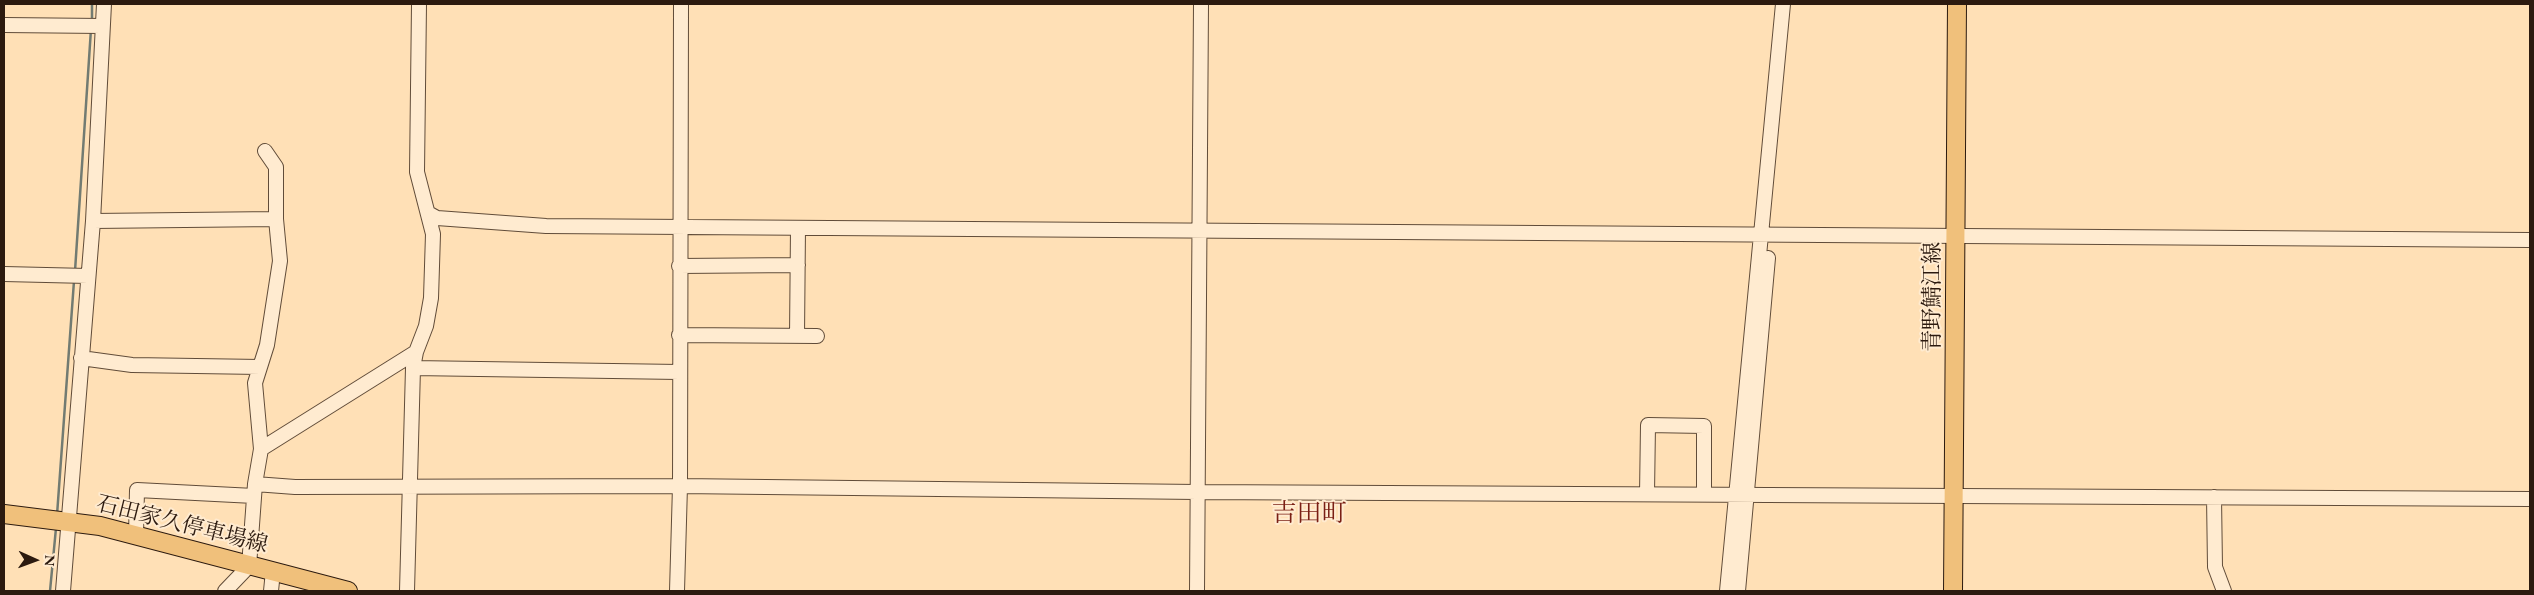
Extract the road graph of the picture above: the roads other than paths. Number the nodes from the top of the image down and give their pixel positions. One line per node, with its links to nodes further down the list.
1 (104, 4): 9 (street)
2 (419, 4): 11 (street)
3 (681, 4): 14 (street)
4 (1201, 4): 16 (street)
5 (1782, 4): 17 (street)
6 (1792, 4): 17 (street)
7 (1957, 4): 18 (main road, 青野鯖江線)
8 (4, 26): 9 (street)
9 (96, 26): 13 (street)
10 (265, 151): 12 (street)
11 (428, 212): 14 (street); 27 (street)
12 (276, 220): 13 (street); 29 (street)
13 (93, 221): 23 (street)
14 (680, 228): 15 (street); 21 (street)
15 (798, 228): 16 (street); 20 (street)
16 (1198, 231): 17 (street); 36 (street)
17 (1765, 234): 18 (street); 39 (street)
18 (1956, 236): 19 (street); 40 (main road, 青野鯖江線)
19 (2530, 240)
20 (798, 265): 21 (street); 25 (street)
21 (680, 266): 24 (street)
22 (4, 274): 23 (street)
23 (78, 275): 28 (street)
24 (679, 335): 25 (street); 31 (street)
25 (797, 336): 26 (street)
26 (817, 336)
27 (416, 352): 30 (street); 32 (street)
28 (81, 358): 29 (street); 44 (street)
29 (260, 367): 32 (street)
30 (413, 368): 31 (street); 34 (street)
31 (679, 372): 33 (street)
32 (262, 449): 35 (street)
33 (680, 486): 34 (street); 36 (street); 53 (street)
34 (410, 488): 35 (street); 52 (street)
35 (255, 490): 45 (street); 46 (street)
36 (1197, 492): 37 (street); 54 (street)
37 (1647, 494): 38 (street); 38 (street)
38 (1704, 494): 39 (street)
39 (1742, 494): 40 (street); 55 (street); 56 (street)
40 (1954, 496): 41 (street); 57 (main road, 青野鯖江線)
41 (2214, 497): 42 (street); 58 (street)
42 (2530, 499)
43 (4, 514): 44 (main road, 石田家久停車場線)
44 (66, 521): 45 (main road, 石田家久停車場線); 48 (street)
45 (136, 536): 46 (main road, 石田家久停車場線)
46 (249, 566): 47 (main road, 石田家久停車場線); 49 (street)
47 (273, 571): 50 (street); 51 (main road, 石田家久停車場線)
48 (63, 591)
49 (225, 591)
50 (271, 591)
51 (348, 591)
52 (407, 591)
53 (677, 591)
54 (1197, 591)
55 (1727, 591)
56 (1738, 591)
57 (1953, 591)
58 (2224, 591)

